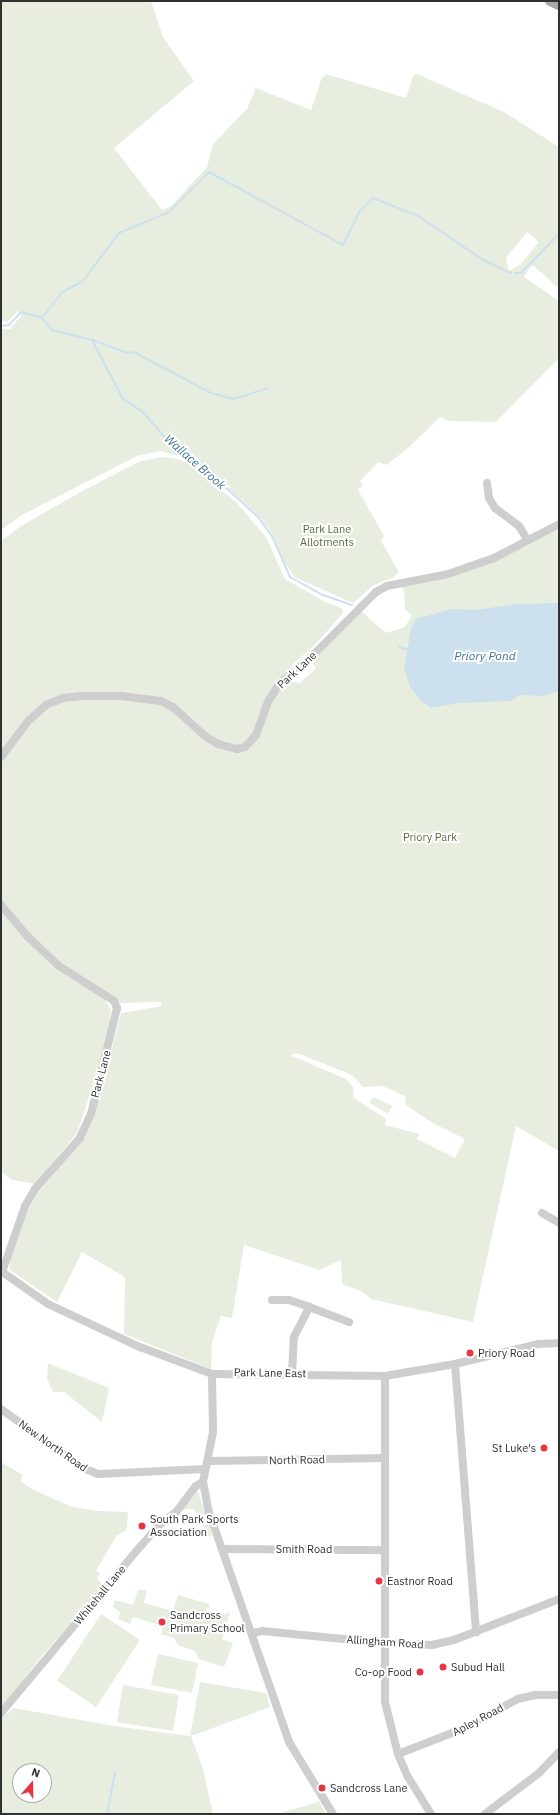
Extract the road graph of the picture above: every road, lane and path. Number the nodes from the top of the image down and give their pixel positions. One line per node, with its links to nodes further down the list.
1 (550, 1): 2 (main road)
2 (559, 5)
3 (487, 483): 5 (street)
4 (559, 524): 5 (street, Park Lane)
5 (528, 541): 6 (street, Park Lane)
6 (1, 757)
7 (1, 905): 10 (street, Park Lane)
8 (542, 1213): 9 (street)
9 (559, 1223)
10 (2, 1271): 17 (street, Park Lane East)
11 (272, 1300): 12 (street)
12 (309, 1307): 13 (street); 16 (street)
13 (349, 1322)
14 (559, 1343): 15 (street, Park Lane East)
15 (455, 1364): 18 (street, Park Lane East); 27 (street)
16 (292, 1373): 17 (street, Park Lane East); 18 (street, Park Lane East)
17 (212, 1374): 21 (street)
18 (385, 1376): 20 (street)
19 (1, 1409): 22 (street, New North Road)
20 (385, 1458): 21 (street, North Road); 25 (street)
21 (208, 1460): 22 (street)
22 (205, 1469): 23 (street)
23 (203, 1482): 24 (street); 31 (street, Whitehall Lane)
24 (223, 1549): 25 (street, Smith Road); 28 (street)
25 (385, 1550): 29 (street)
26 (559, 1599): 27 (street, Allingham Road)
27 (476, 1632): 29 (street, Allingham Road)
28 (252, 1633): 29 (street, Allingham Road); 34 (street)
29 (384, 1643): 33 (street)
30 (559, 1695): 33 (street, Apley Road)
31 (1, 1713)
32 (559, 1752): 36 (street)
33 (398, 1754): 35 (street)
34 (333, 1814)
35 (430, 1814)
36 (485, 1814)

